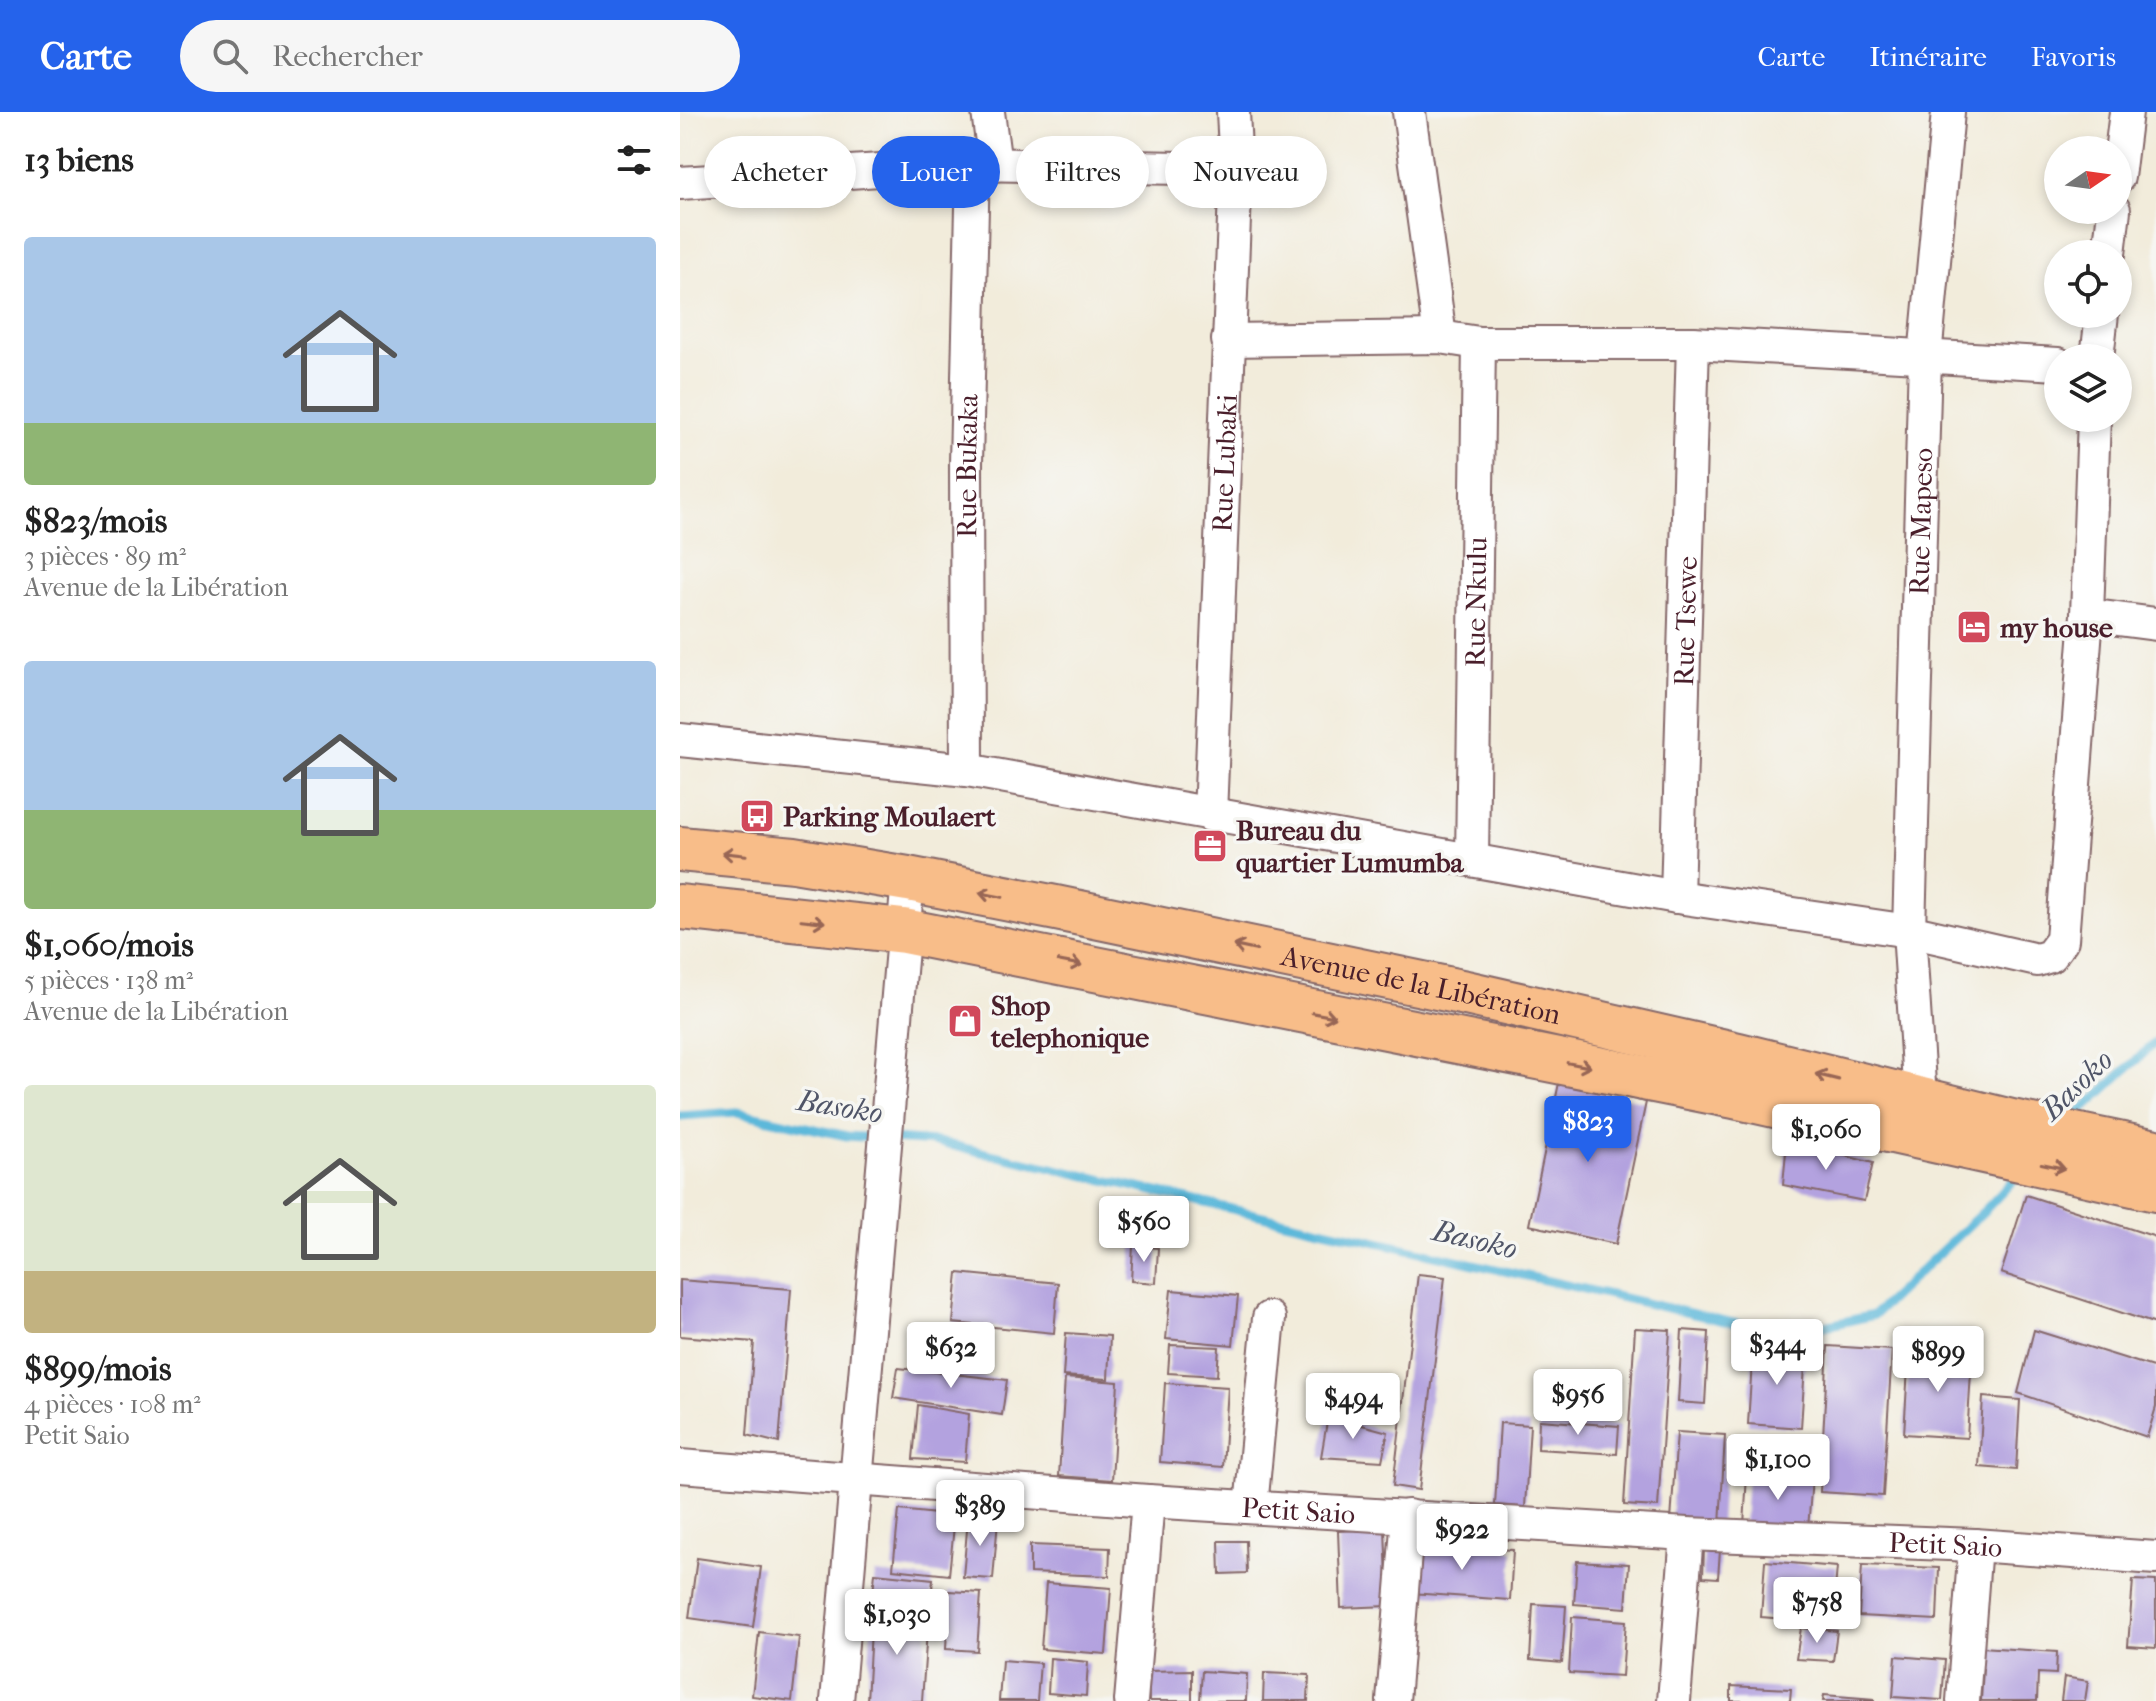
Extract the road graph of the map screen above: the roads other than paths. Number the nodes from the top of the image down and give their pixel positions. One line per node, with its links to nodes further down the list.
1 (988, 112): 6 (street, Rue Bukaka)
2 (1233, 112): 7 (street, Rue Lubaki)
3 (1409, 112): 17 (street)
4 (1948, 112): 21 (street, Rue Mapeso)
5 (2126, 112): 8 (street)
6 (986, 136)
7 (1234, 136)
8 (2123, 136)
9 (1000, 164): 10 (street)
10 (1165, 168)
11 (872, 171): 13 (street)
12 (680, 174): 13 (street)
13 (680, 183): 14 (street)
14 (680, 189)
15 (981, 208): 27 (street, Rue Bukaka)
16 (1234, 208): 18 (street, Rue Lubaki)
17 (1440, 337): 18 (street); 19 (street)
18 (1228, 340): 28 (street, Rue Lubaki)
19 (1479, 343): 20 (street); 30 (street, Rue Nkulu)
20 (1693, 343): 21 (street); 32 (street, Rue Tsewe)
21 (1925, 357): 22 (street); 35 (street, Rue Mapeso)
22 (2044, 363)
23 (2094, 432): 24 (street)
24 (2087, 615): 25 (street); 35 (street)
25 (2156, 624)
26 (680, 740): 27 (street)
27 (967, 770): 28 (street)
28 (1210, 815): 30 (street)
29 (680, 849): 31 (highway, Avenue de la Libération, one-way to 29)
30 (1472, 860): 32 (street)
31 (908, 879): 34 (street); 36 (highway, Avenue de la Libération, one-way to 31)
32 (1677, 897): 35 (street)
33 (680, 907): 34 (highway, Avenue de la Libération, one-way to 34)
34 (904, 931): 37 (highway, Avenue de la Libération, one-way to 37); 42 (street)
35 (1909, 931): 36 (street, Rue Mapeso)
36 (1920, 1099): 37 (highway, Avenue de la Libération)
37 (2008, 1139): 38 (highway, Avenue de la Libération)
38 (2125, 1158): 39 (highway, Avenue de la Libération)
39 (2156, 1189)
40 (1269, 1318): 44 (street)
41 (680, 1466): 42 (street, Petit Saio)
42 (855, 1480): 43 (street, Petit Saio); 49 (street)
43 (1148, 1501): 44 (street, Petit Saio); 50 (street)
44 (1251, 1507): 45 (street, Petit Saio)
45 (1408, 1516): 46 (street, Petit Saio); 51 (street)
46 (1687, 1534): 47 (street, Petit Saio); 52 (street)
47 (1975, 1545): 48 (street, Petit Saio); 53 (street)
48 (2156, 1558)
49 (837, 1701)
50 (1131, 1701)
51 (1393, 1701)
52 (1674, 1701)
53 (1963, 1701)

